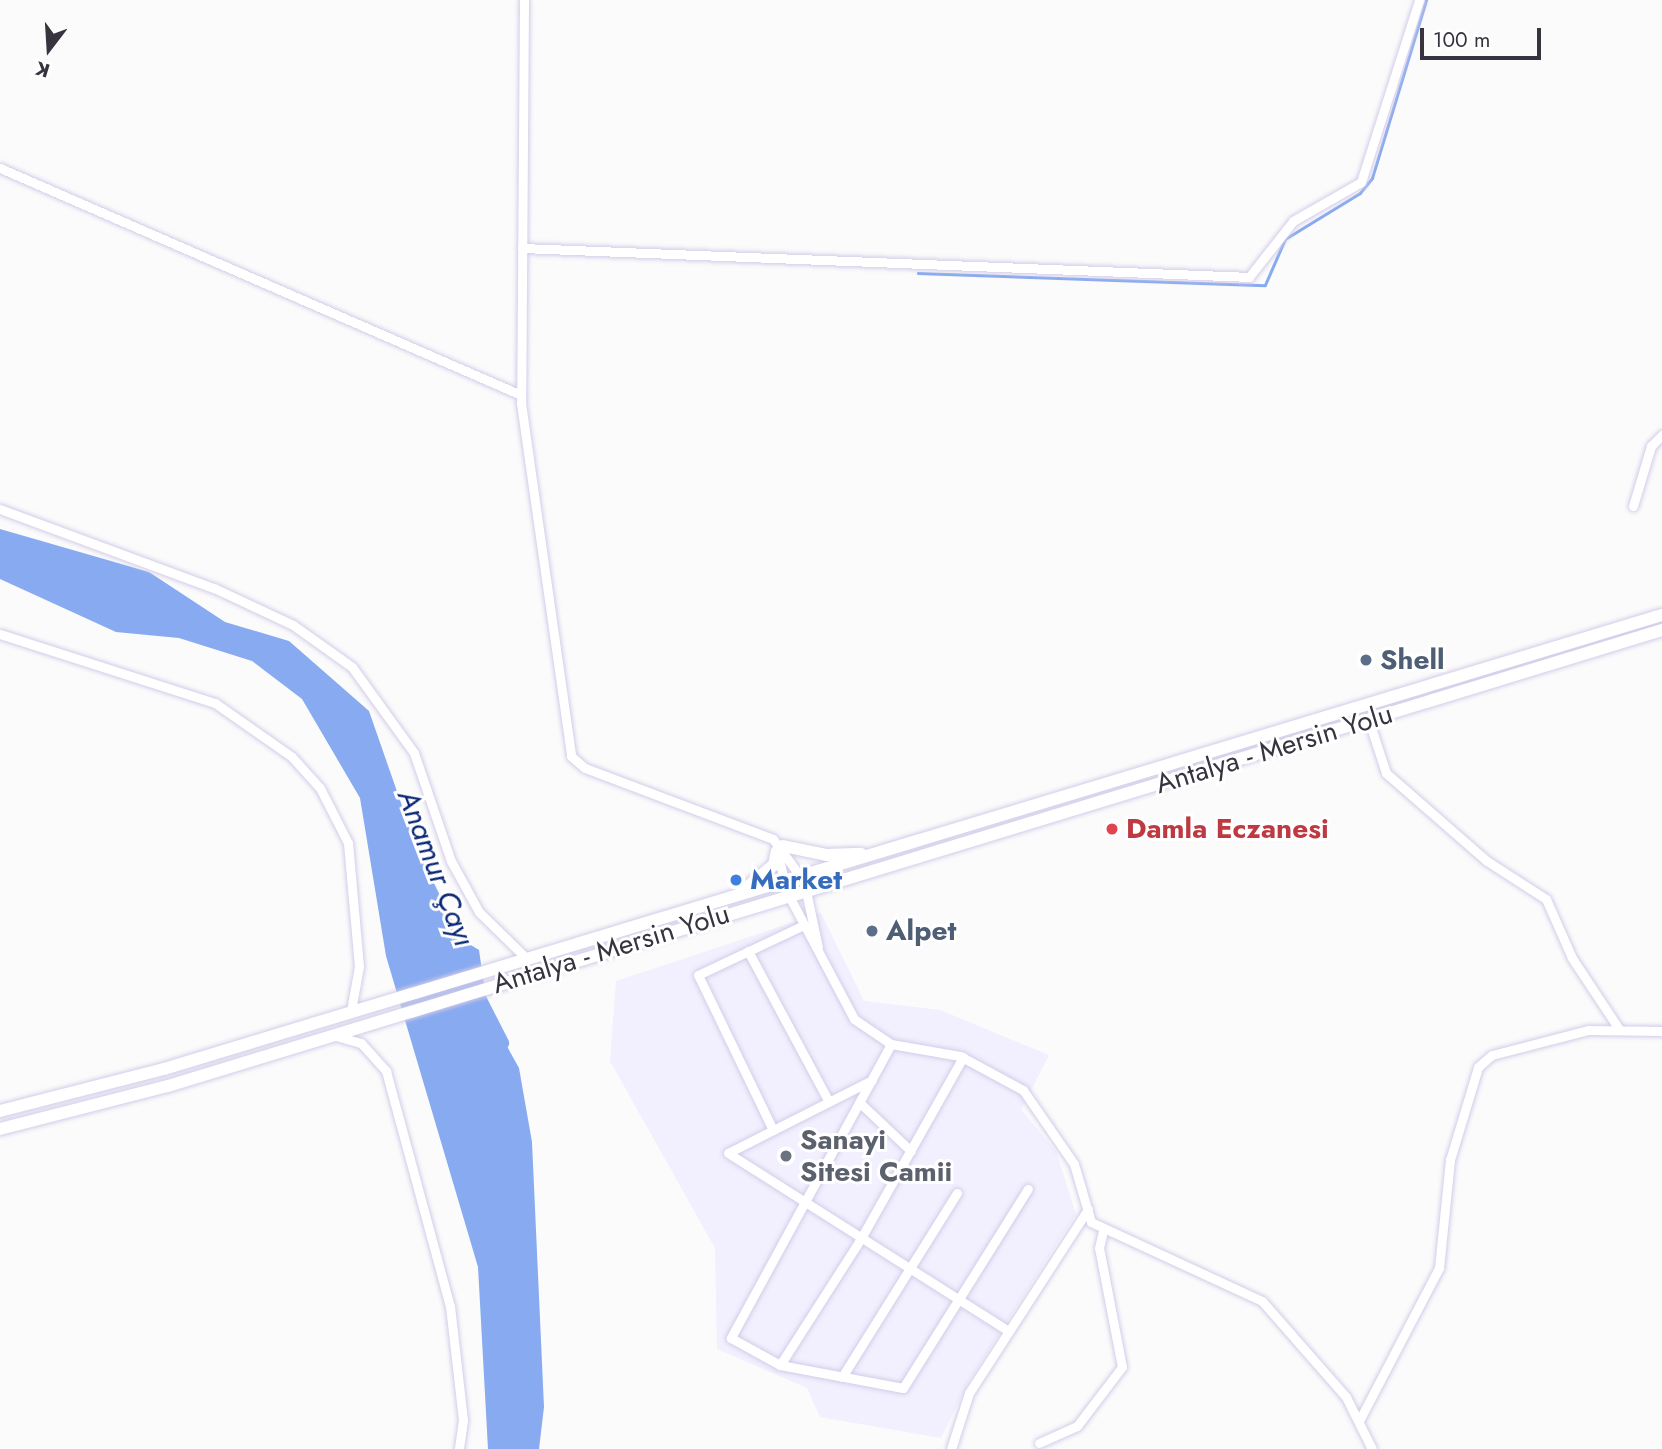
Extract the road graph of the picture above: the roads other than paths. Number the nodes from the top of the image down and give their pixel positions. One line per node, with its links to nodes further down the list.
1 (524, 0): 4 (street)
2 (1419, 0): 4 (street)
3 (0, 168): 5 (street)
4 (522, 248): 5 (street)
5 (521, 395): 13 (street)
6 (1662, 435): 7 (street)
7 (1633, 506)
8 (0, 509): 22 (street)
9 (1662, 615): 14 (highway, Antalya - Mersin Yolu)
10 (1662, 630): 12 (highway, Antalya - Mersin Yolu)
11 (0, 634): 24 (street)
12 (1369, 721): 17 (highway, Antalya - Mersin Yolu); 25 (street)
13 (778, 845): 14 (highway); 15 (street); 16 (street); 18 (highway)
14 (882, 853): 15 (highway, Antalya - Mersin Yolu)
15 (800, 876): 16 (highway, Antalya - Mersin Yolu); 17 (highway)
16 (784, 881): 18 (highway, Antalya - Mersin Yolu); 19 (highway)
17 (806, 891): 19 (highway, Antalya - Mersin Yolu); 23 (street)
18 (738, 894): 22 (highway, Antalya - Mersin Yolu)
19 (789, 896): 20 (street); 27 (highway, Antalya - Mersin Yolu)
20 (804, 925): 21 (street); 23 (street)
21 (748, 951): 31 (street); 35 (street)
22 (519, 957): 24 (highway, Antalya - Mersin Yolu)
23 (820, 957): 28 (street)
24 (355, 1009): 33 (highway, Antalya - Mersin Yolu)
25 (1619, 1029): 26 (street); 48 (street)
26 (1662, 1031)
27 (331, 1034): 34 (highway, Antalya - Mersin Yolu); 50 (street)
28 (891, 1044): 29 (street); 30 (street)
29 (963, 1057): 36 (street); 40 (street)
30 (872, 1080): 31 (street); 32 (street)
31 (829, 1102): 35 (street)
32 (860, 1103): 36 (street); 39 (street)
33 (0, 1111)
34 (0, 1129)
35 (773, 1130): 39 (street)
36 (911, 1151): 42 (street)
37 (1028, 1189): 44 (street)
38 (957, 1193): 43 (street)
39 (804, 1202): 42 (street); 46 (street)
40 (1088, 1209): 41 (street); 45 (street)
41 (1103, 1231): 48 (street); 49 (street)
42 (860, 1240): 43 (street); 46 (street)
43 (909, 1270): 44 (street); 47 (street)
44 (958, 1300): 45 (street); 47 (street)
45 (1007, 1330): 51 (street)
46 (780, 1365): 47 (street)
47 (842, 1377)
48 (1360, 1419): 52 (street)
49 (1039, 1443)
50 (459, 1449)
51 (951, 1449)
52 (1373, 1449)

